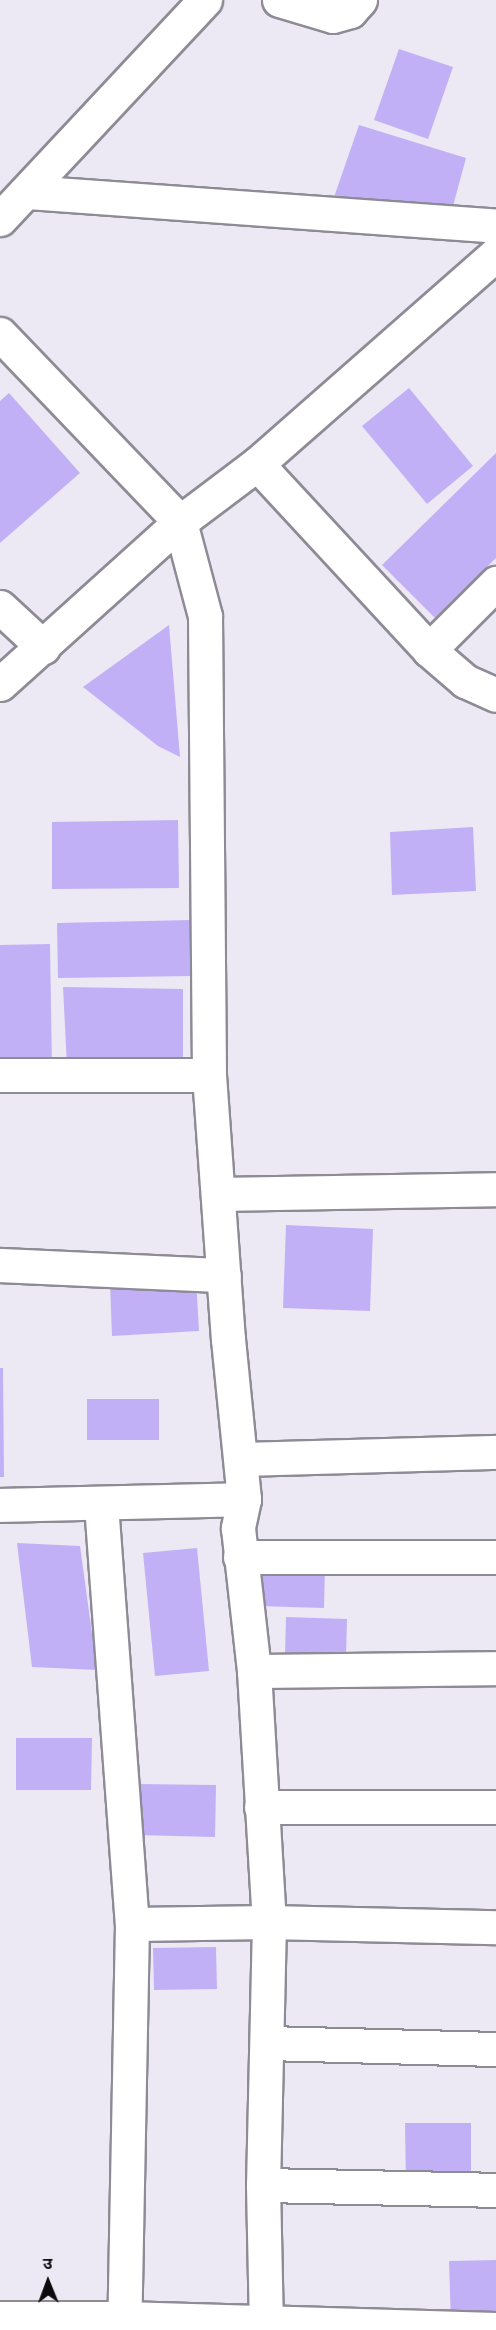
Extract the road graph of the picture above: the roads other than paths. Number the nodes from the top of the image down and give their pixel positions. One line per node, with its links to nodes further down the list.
1 (204, 0): 4 (street)
2 (279, 0): 3 (street)
3 (360, 0)
4 (27, 192): 5 (street); 6 (street)
5 (0, 219)
6 (496, 226)
7 (496, 254): 9 (street)
8 (0, 334): 10 (street)
9 (257, 464): 10 (street); 14 (street)
10 (180, 522): 13 (street); 18 (street)
11 (496, 583): 14 (street)
12 (0, 607): 13 (street)
13 (43, 647): 15 (street)
14 (429, 650): 16 (street)
15 (0, 684)
16 (496, 695)
17 (0, 1075): 18 (street)
18 (209, 1075): 20 (street)
19 (496, 1189): 20 (street)
20 (220, 1194): 22 (street)
21 (0, 1265): 22 (street)
22 (224, 1275): 24 (street)
23 (496, 1452): 24 (street)
24 (241, 1459): 25 (street)
25 (244, 1499): 26 (street); 28 (street)
26 (101, 1504): 27 (street); 35 (street)
27 (0, 1505)
28 (240, 1557): 29 (street); 31 (street)
29 (496, 1557)
30 (496, 1668): 31 (street)
31 (254, 1671): 33 (street)
32 (496, 1807): 33 (street)
33 (261, 1808): 34 (street)
34 (269, 1922): 35 (street); 36 (street); 37 (street)
35 (132, 1924): 42 (street)
36 (496, 1927)
37 (267, 2043): 38 (street); 39 (street)
38 (496, 2049)
39 (262, 2185): 40 (street); 43 (street)
40 (496, 2190)
41 (0, 2318): 42 (street)
42 (123, 2324): 43 (street)
43 (266, 2327): 44 (street)
44 (496, 2330)

